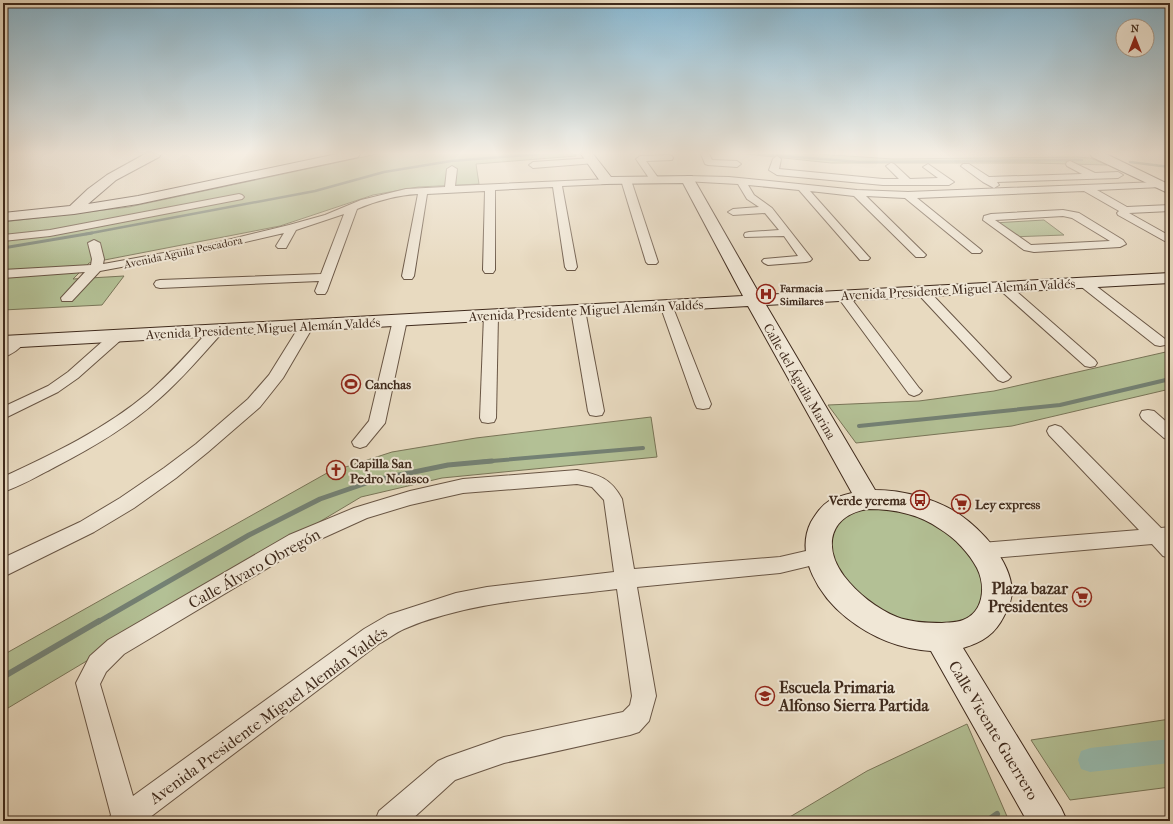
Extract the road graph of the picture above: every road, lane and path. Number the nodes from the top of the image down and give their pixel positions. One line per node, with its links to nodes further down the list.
1 (91, 192): 21 (street)
2 (173, 192): 21 (street)
3 (415, 192): 19 (street, Avenida Aguila Pescadora)
4 (420, 192): 43 (street)
5 (490, 192): 41 (street)
6 (558, 192): 39 (street)
7 (630, 192): 37 (street)
8 (694, 192): 53 (street, Calle del Águila Marina)
9 (748, 192): 22 (street)
10 (806, 192): 36 (street)
11 (851, 192): 15 (street, Avenida Aguila Pescadora)
12 (976, 192): 16 (street, Avenida Aguila Pescadora)
13 (985, 192): 25 (street)
14 (1094, 192): 23 (street)
15 (857, 193): 17 (street, Avenida Aguila Pescadora); 35 (street)
16 (966, 193): 17 (street, Avenida Aguila Pescadora)
17 (908, 195): 34 (street)
18 (239, 197): 30 (street)
19 (355, 207): 27 (street, Avenida Aguila Pescadora); 44 (street)
20 (1170, 208): 23 (street)
21 (74, 210): 26 (street)
22 (768, 210): 24 (street); 28 (street)
23 (1125, 210): 31 (street)
24 (733, 212)
25 (1017, 215): 25 (street)
26 (3, 216)
27 (292, 228): 33 (street); 40 (street, Avenida Aguila Pescadora)
28 (787, 233): 29 (street); 38 (street)
29 (749, 235)
30 (3, 238)
31 (1170, 241)
32 (94, 244): 40 (street)
33 (282, 246)
34 (976, 251)
35 (920, 255)
36 (864, 258)
37 (652, 262)
38 (768, 262)
39 (571, 266)
40 (96, 268): 42 (street, Avenida Aguila Pescadora); 52 (street)
41 (489, 270)
42 (6, 276)
43 (408, 276)
44 (326, 277): 47 (street); 49 (street)
45 (1167, 280): 46 (street, Avenida Presidente Miguel Alemán Valdés)
46 (1083, 282): 48 (street, Avenida Presidente Miguel Alemán Valdés); 62 (street)
47 (160, 284)
48 (1004, 287): 50 (street, Avenida Presidente Miguel Alemán Valdés); 64 (street)
49 (321, 291)
50 (922, 291): 51 (street, Avenida Presidente Miguel Alemán Valdés); 65 (street)
51 (843, 296): 53 (street, Avenida Presidente Miguel Alemán Valdés); 66 (street)
52 (67, 298)
53 (754, 301): 54 (street, Avenida Presidente Miguel Alemán Valdés); 76 (street, Calle del Águila Marina)
54 (666, 305): 55 (street, Avenida Presidente Miguel Alemán Valdés); 67 (street)
55 (578, 310): 56 (street, Avenida Presidente Miguel Alemán Valdés); 68 (street)
56 (491, 315): 57 (street, Avenida Presidente Miguel Alemán Valdés); 71 (street)
57 (400, 320): 58 (street, Avenida Presidente Miguel Alemán Valdés); 74 (street)
58 (307, 325): 59 (street, Avenida Presidente Miguel Alemán Valdés); 80 (street)
59 (218, 330): 60 (street, Avenida Presidente Miguel Alemán Valdés); 75 (street)
60 (117, 336): 61 (street, Avenida Presidente Miguel Alemán Valdés); 69 (street)
61 (11, 342): 63 (street)
62 (1160, 342)
63 (3, 353)
64 (1090, 363)
65 (1003, 377)
66 (914, 391)
67 (703, 404)
68 (596, 411)
69 (3, 414)
70 (1148, 415): 73 (street)
71 (488, 418)
72 (1055, 431): 77 (street)
73 (1170, 434)
74 (360, 442)
75 (3, 484)
76 (868, 499): 78 (street); 79 (street)
77 (1166, 540): 78 (street)
78 (981, 551): 82 (street)
79 (819, 556): 81 (street, Avenida Presidente Miguel Alemán Valdés); 82 (street)
80 (3, 568)
81 (626, 579): 83 (street, Avenida Presidente Miguel Alemán Valdés); 83 (street, Calle Álvaro Obregón); 84 (street, Calle Álvaro Obregón)
82 (940, 638): 85 (street, Calle Vicente Guerrero)
83 (124, 820)
84 (389, 821)
85 (1048, 821)

